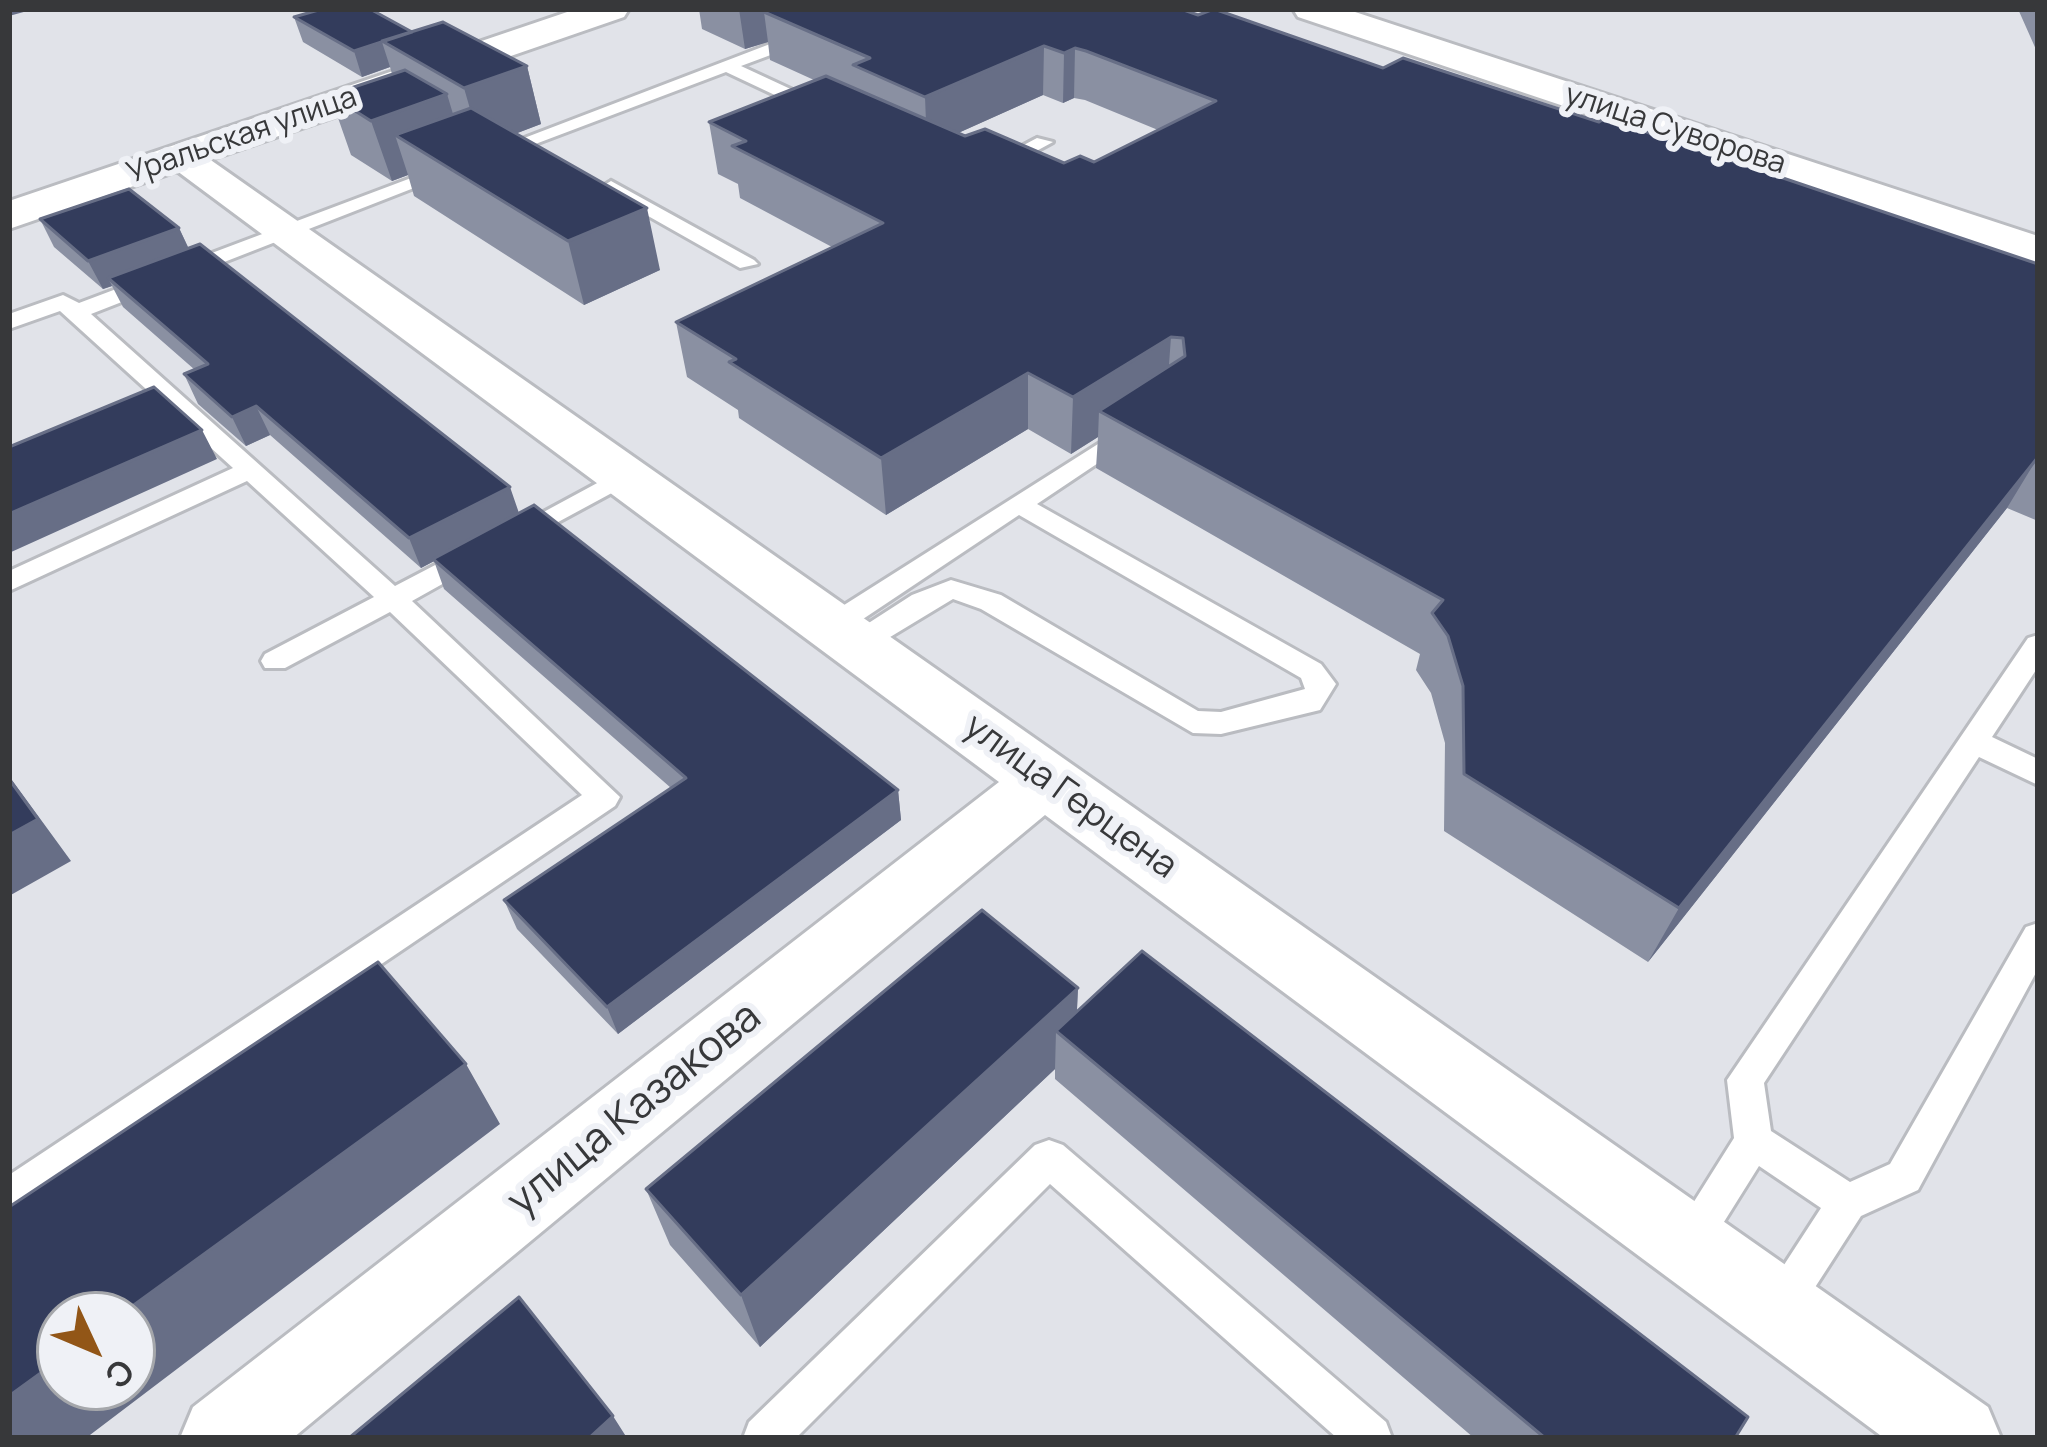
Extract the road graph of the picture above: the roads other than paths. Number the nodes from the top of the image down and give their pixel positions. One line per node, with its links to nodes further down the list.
1 (611, 9): 8 (main road, Уральская улица)
2 (1311, 9): 14 (main road, улица Суворова)
3 (1276, 32): 11 (main road, улица Суворова)
4 (770, 49): 5 (lane)
5 (726, 65): 6 (lane); 13 (lane)
6 (847, 122)
7 (1044, 142): 9 (lane)
8 (182, 158): 12 (main road, Уральская улица); 13 (street, улица Герцена)
9 (987, 169)
10 (587, 174): 15 (lane)
11 (1769, 204)
12 (9, 216)
13 (287, 232): 16 (lane); 20 (street, улица Герцена)
14 (2038, 251)
15 (748, 264)
16 (76, 312): 17 (lane); 19 (lane)
17 (9, 322)
18 (1150, 416): 21 (lane)
19 (248, 471): 23 (lane); 25 (lane)
20 (625, 476): 25 (lane); 26 (street, улица Герцена)
21 (1020, 506): 22 (lane); 24 (lane)
22 (926, 566): 24 (lane); 26 (lane)
23 (9, 582)
24 (951, 589): 26 (lane)
25 (393, 598): 28 (lane); 34 (lane)
26 (844, 635): 31 (street, улица Герцена)
27 (2038, 645): 29 (lane)
28 (275, 661)
29 (1973, 741): 30 (lane); 33 (lane)
30 (2038, 773)
31 (1046, 780): 36 (street, улица Герцена); 38 (street, улица Казакова)
32 (2038, 938): 35 (lane)
33 (1753, 1141): 35 (lane); 36 (lane)
34 (9, 1197)
35 (1847, 1203): 37 (lane)
36 (1688, 1243): 37 (street, улица Герцена)
37 (1777, 1308): 41 (street, улица Герцена)
38 (224, 1438)
39 (765, 1438): 40 (lane)
40 (1370, 1438)
41 (1957, 1438)

